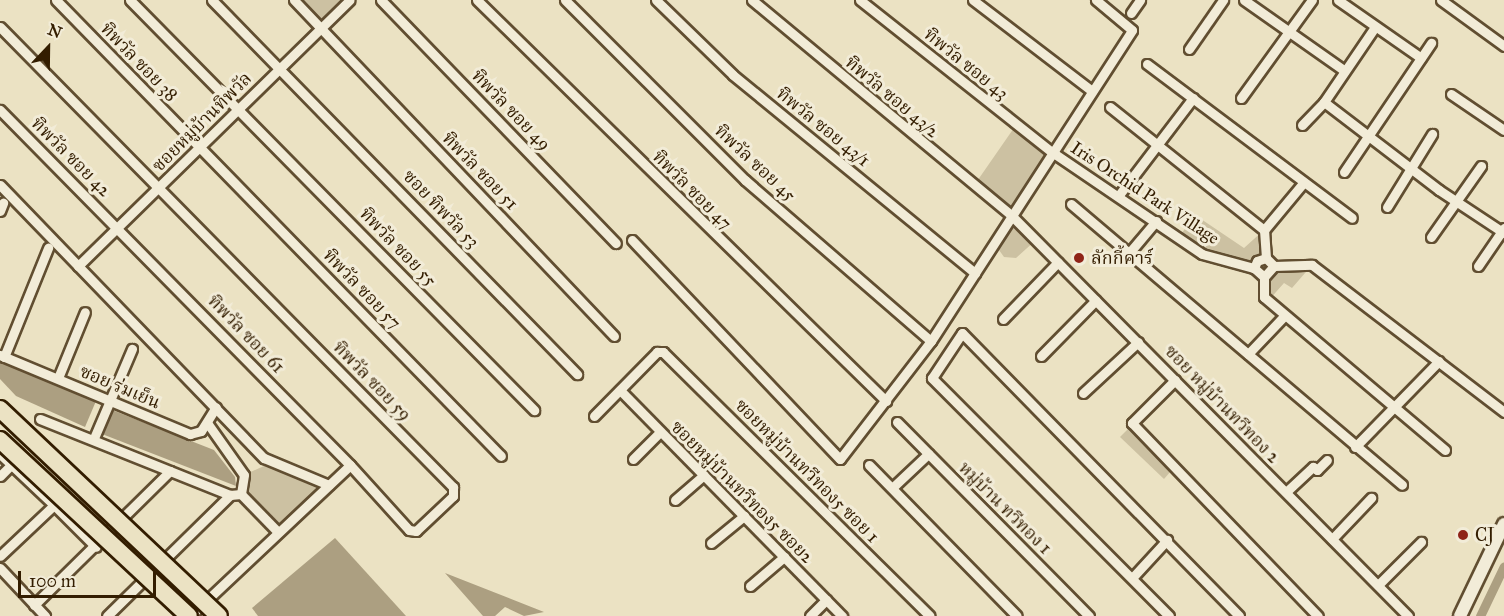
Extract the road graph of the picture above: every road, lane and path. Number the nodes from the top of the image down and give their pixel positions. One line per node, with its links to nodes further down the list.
1 (56, 0): 45 (street, ทิพวัล ซอย 38)
2 (130, 0): 38 (street, ทิพวัล ซอย 55)
3 (212, 0): 30 (street, ซอย ทิพวัล 53)
4 (294, 0): 23 (street, ทิพวัล ซอย 51)
5 (350, 0): 23 (street, ซอยหมู่บ้านทิพวัล)
6 (381, 0): 65 (street, ทิพวัล ซอย 49)
7 (477, 0): 94 (street, ทิพวัล ซอย 47)
8 (566, 0): 81 (street, ทิพวัล ซอย 45)
9 (656, 0): 74 (street, ทิพวัล ซอย 43/1)
10 (752, 0): 57 (street, ทิพวัล ซอย 43/2)
11 (860, 0): 46 (street, ทิพวัล ซอย 43)
12 (973, 0): 32 (street)
13 (1096, 0): 32 (street)
14 (1140, 0): 20 (street)
15 (1223, 0): 27 (street)
16 (1244, 0): 24 (street)
17 (1312, 0): 24 (street)
18 (1338, 0): 22 (street)
19 (1441, 0): 26 (street)
20 (1131, 13)
21 (0, 27): 52 (street)
22 (1375, 27): 28 (street); 31 (street)
23 (321, 28): 30 (street, ซอยหมู่บ้านทิพวัล); 80 (street, ทิพวัล ซอย 51)
24 (1289, 32): 31 (street); 35 (street)
25 (1431, 43): 28 (street)
26 (1504, 46)
27 (1189, 49)
28 (1421, 58): 43 (street)
29 (1147, 64): 34 (street)
30 (280, 68): 38 (street, ซอยหมู่บ้านทิพวัล); 88 (street, ซอย ทิพวัล 53)
31 (1345, 71): 36 (street)
32 (1092, 91): 46 (street)
33 (1452, 94): 41 (street)
34 (1193, 98): 44 (street); 50 (street)
35 (1241, 98)
36 (1324, 102): 40 (street); 43 (street)
37 (1110, 107): 44 (street)
38 (239, 108): 45 (street, ซอยหมู่บ้านทิพวัล); 98 (street, ทิพวัล ซอย 55)
39 (0, 110): 60 (street, ทิพวัล ซอย 42)
40 (1302, 125)
41 (1504, 130)
42 (1432, 134): 48 (street)
43 (1368, 138): 48 (street); 49 (street)
44 (1157, 141): 53 (street); 61 (street)
45 (199, 146): 52 (street, ซอยหมู่บ้านทิพวัล); 111 (street, ทิพวัล ซอย 57)
46 (1052, 152): 53 (street, Iris Orchid Park Village); 57 (street)
47 (1481, 166): 54 (street)
48 (1410, 169): 54 (street); 56 (street)
49 (1344, 172)
50 (1304, 182): 58 (street); 61 (street)
51 (0, 185): 70 (street)
52 (160, 188): 60 (street, ซอยหมู่บ้านทิพวัล); 115 (street, ทิพวัล ซอย 59)
53 (1119, 195): 59 (street, Iris Orchid Park Village)
54 (1456, 202): 62 (street); 63 (street)
55 (1071, 204): 67 (street)
56 (1387, 207)
57 (1012, 216): 69 (street, ซอย หมู่บ้านทวีทอง 2); 74 (street)
58 (1352, 218)
59 (1156, 221): 67 (street); 73 (street, Iris Orchid Park Village)
60 (118, 227): 70 (street, ซอยหมู่บ้านทิพวัล); 115 (street, ทิพวัล ซอย 61)
61 (1264, 230): 68 (street)
62 (1503, 231): 72 (street)
63 (1431, 237)
64 (632, 240): 94 (street)
65 (616, 243)
66 (48, 248): 85 (street)
67 (1129, 253): 84 (street)
68 (1266, 258): 71 (street); 73 (street)
69 (1058, 262): 76 (street, ซอย หมู่บ้านทวีทอง 2); 79 (street)
70 (78, 266): 95 (street)
71 (1274, 266): 75 (street); 87 (street)
72 (1478, 266)
73 (1254, 268): 75 (street)
74 (975, 273): 81 (street)
75 (1264, 277): 78 (street)
76 (1096, 300): 82 (street, ซอย หมู่บ้านทวีทอง 2); 86 (street)
77 (85, 312): 89 (street)
78 (1284, 316): 84 (street); 96 (street)
79 (1003, 319)
80 (614, 336)
81 (931, 341): 94 (street)
82 (1138, 342): 90 (street, ซอย หมู่บ้านทวีทอง 2); 92 (street)
83 (132, 349): 93 (street)
84 (1248, 354): 107 (street)
85 (2, 356): 89 (street, ซอย ร่มเย็น)
86 (1041, 356)
87 (1439, 361): 96 (street); 99 (street)
88 (576, 374)
89 (58, 378): 93 (street, ซอย ร่มเย็น)
90 (1175, 380): 123 (street, ซอย หมู่บ้านทวีทอง 2); 156 (street)
91 (620, 390): 100 (street); 104 (street, ซอยหมู่บ้านทวีทอง5 ซอย2); 151 (street, ซอยหมู่บ้านทวีทอง5 ซอย 1)
92 (1083, 393)
93 (109, 401): 103 (street, ซอย ร่มเย็น); 105 (street)
94 (886, 401)
95 (216, 406): 103 (street); 120 (street)
96 (1395, 407): 107 (street); 108 (street)
97 (0, 409): 148 (highway, bridge)
98 (534, 410)
99 (1504, 412)
100 (594, 416)
101 (40, 419): 105 (street)
102 (897, 422): 110 (street, หมู่บ้าน ทวีทอง 1)
103 (208, 424): 124 (street)
104 (660, 432): 112 (street); 119 (street, ซอยหมู่บ้านทวีทอง5 ซอย2)
105 (94, 438): 117 (street)
106 (0, 440): 147 (highway, bridge)
107 (1355, 447): 121 (street)
108 (1445, 450)
109 (0, 454): 114 (street)
110 (928, 454): 122 (street); 153 (street, หมู่บ้าน ทวีทอง 1)
111 (501, 456)
112 (633, 459)
113 (1327, 460): 123 (street)
114 (12, 465): 118 (street); 128 (street)
115 (350, 465): 120 (street)
116 (869, 465): 122 (street)
117 (170, 471): 125 (street); 136 (street)
118 (0, 476)
119 (704, 476): 127 (street); 129 (street, ซอยหมู่บ้านทวีทอง5 ซอย2)
120 (329, 485): 131 (street)
121 (1402, 485)
122 (892, 488): 152 (street)
123 (1286, 492): 132 (street, ซอย หมู่บ้านทวีทอง 2)
124 (241, 494): 125 (street); 131 (street)
125 (230, 495): 146 (street)
126 (1371, 498): 132 (street)
127 (675, 500)
128 (54, 505): 136 (street); 137 (street)
129 (744, 516): 135 (street); 138 (street, ซอยหมู่บ้านทวีทอง5 ซอย2)
130 (1504, 524): 158 (street)
131 (277, 531): 147 (street)
132 (1332, 539): 141 (street, ซอย หมู่บ้านทวีทอง 2)
133 (1167, 540): 140 (street); 140 (street); 155 (street)
134 (1421, 542): 141 (street)
135 (711, 543)
136 (96, 547): 144 (street)
137 (0, 556)
138 (783, 557): 142 (street); 143 (street, ซอยหมู่บ้านทวีทอง5 ซอย2)
139 (0, 568): 144 (street)
140 (1132, 578): 154 (street)
141 (1378, 585): 157 (street, ซอย หมู่บ้านทวีทอง 2)
142 (750, 586)
143 (826, 600): 149 (street); 150 (street, ซอยหมู่บ้านทวีทอง5 ซอย2)
144 (34, 605): 145 (street)
145 (45, 616)
146 (107, 616)
147 (190, 616)
148 (219, 616)
149 (810, 616)
150 (842, 616)
151 (930, 616)
152 (1017, 616)
153 (1089, 616)
154 (1169, 616)
155 (1239, 616)
156 (1318, 616)
157 (1408, 616)
158 (1460, 616)

